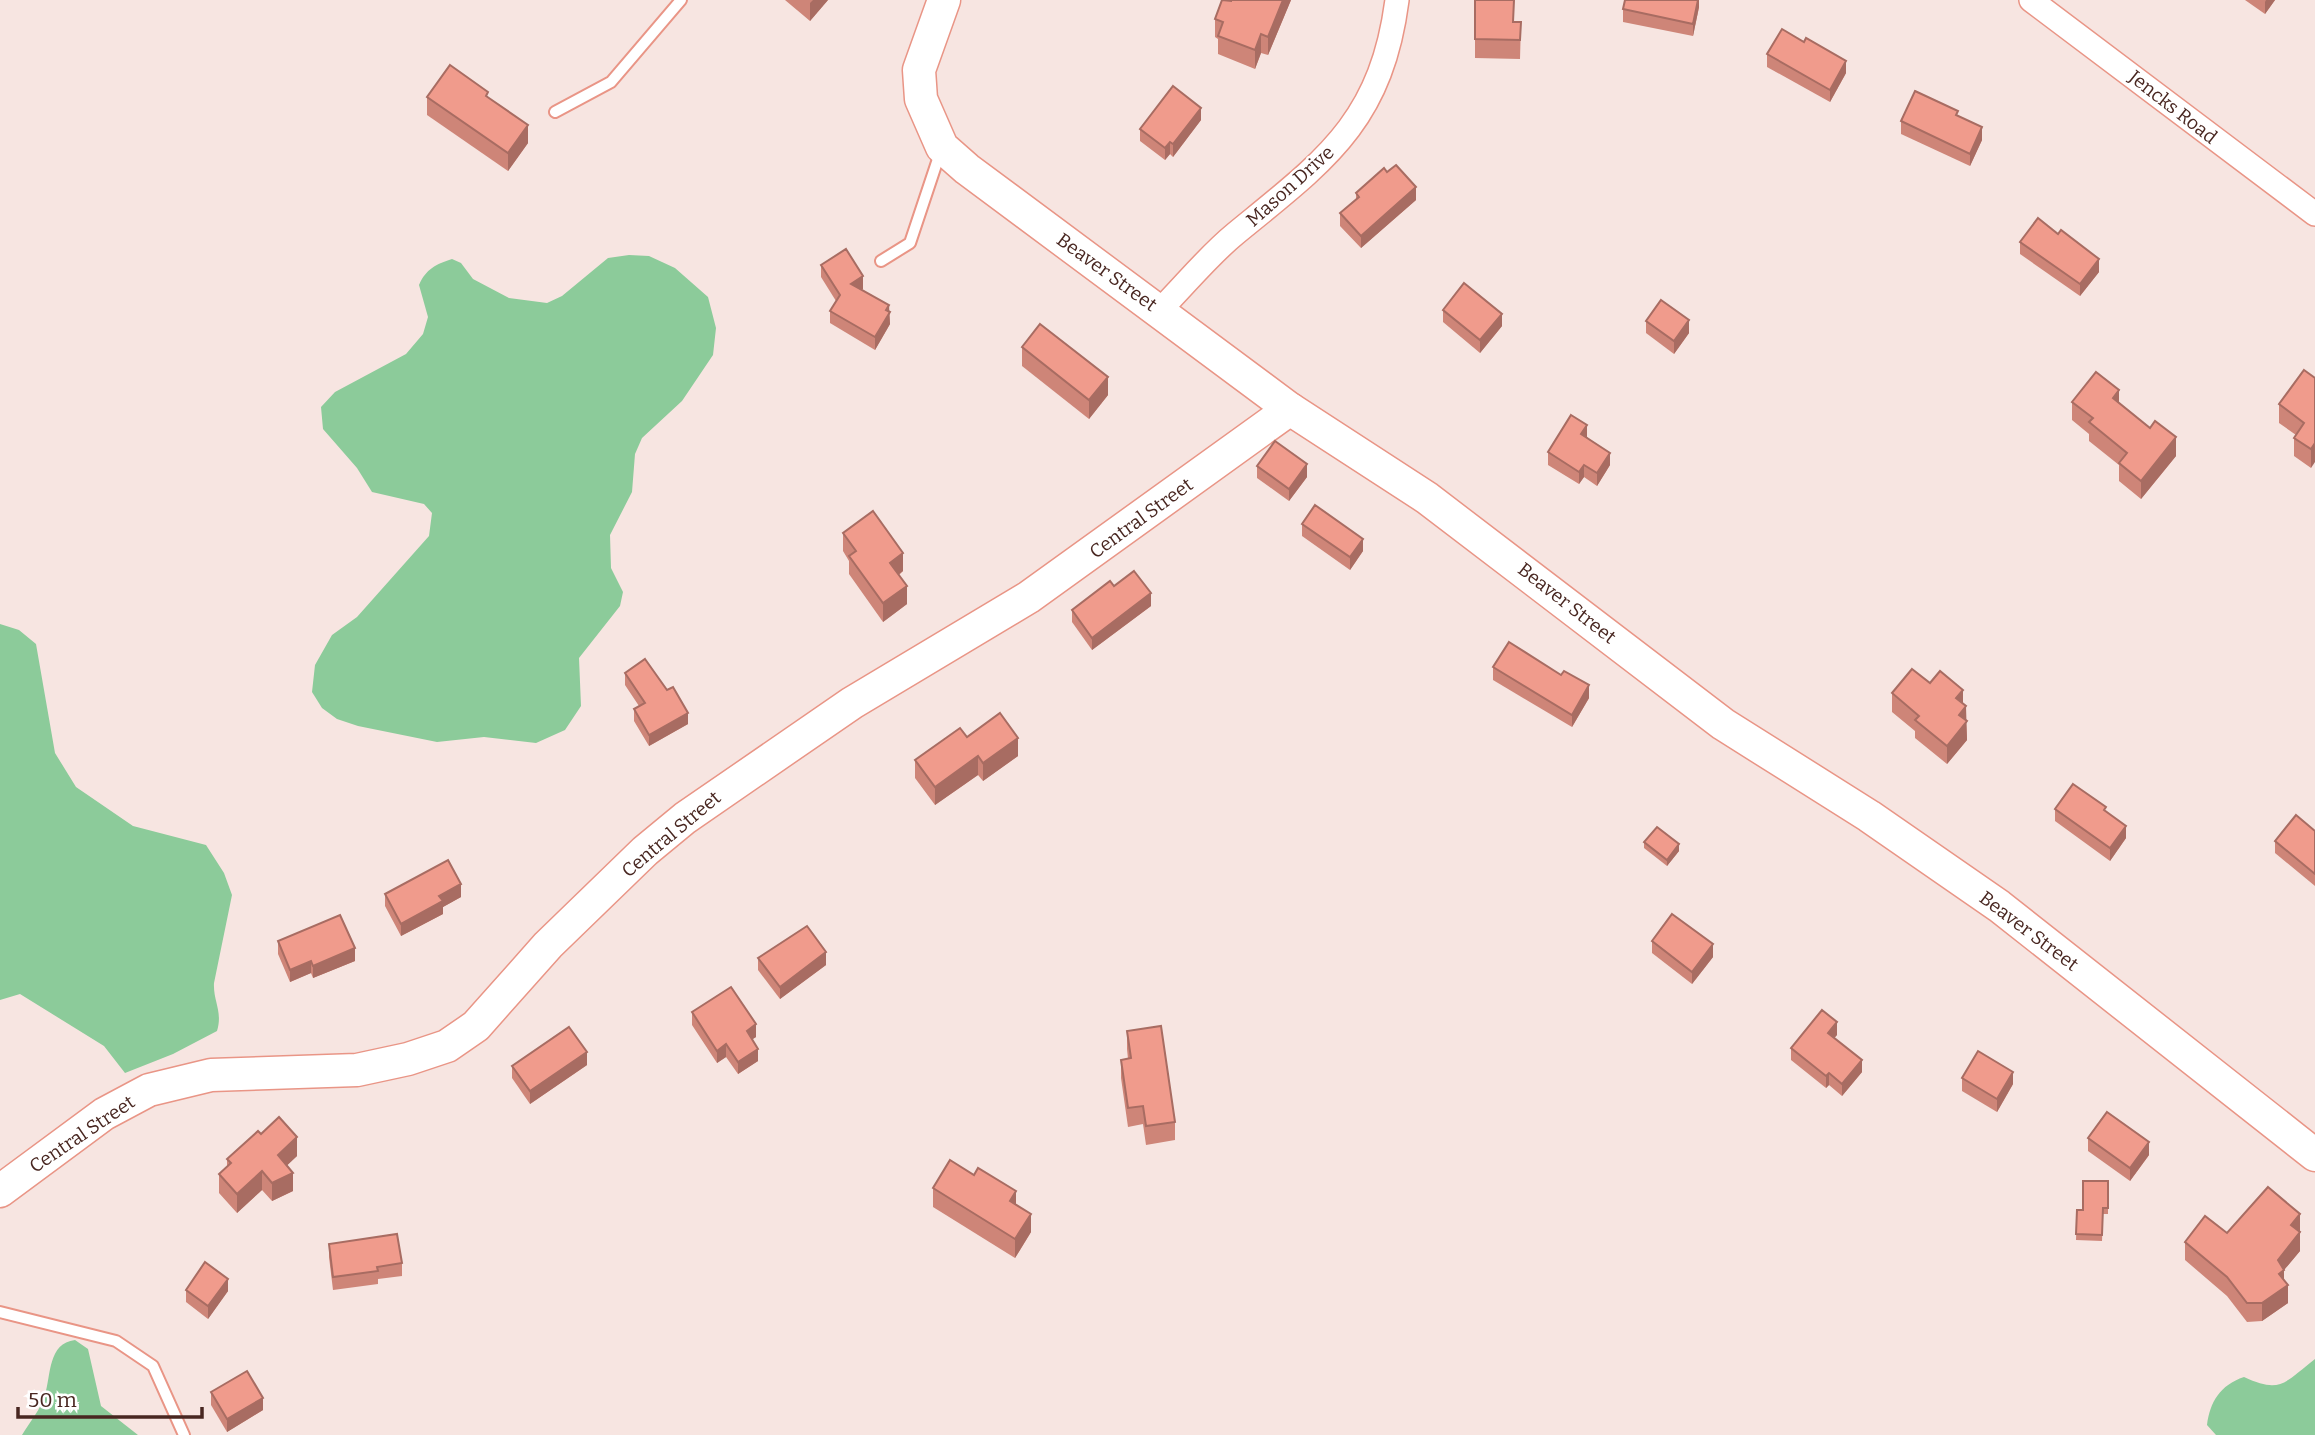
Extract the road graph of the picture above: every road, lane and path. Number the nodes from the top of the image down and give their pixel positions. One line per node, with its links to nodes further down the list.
1 (681, 0): 5 (lane)
2 (944, 0): 6 (street, Beaver Street)
3 (1397, 0): 9 (street, Mason Drive)
4 (2031, 0): 7 (street, Jencks Road)
5 (555, 112)
6 (942, 147): 8 (lane); 9 (street, Beaver Street)
7 (2315, 214)
8 (881, 261)
9 (1160, 310): 10 (street, Beaver Street)
10 (1290, 410): 11 (street, Beaver Street); 12 (street, Central Street)
11 (2315, 1154)
12 (0, 1191)
13 (0, 1312): 14 (lane)
14 (184, 1435)

